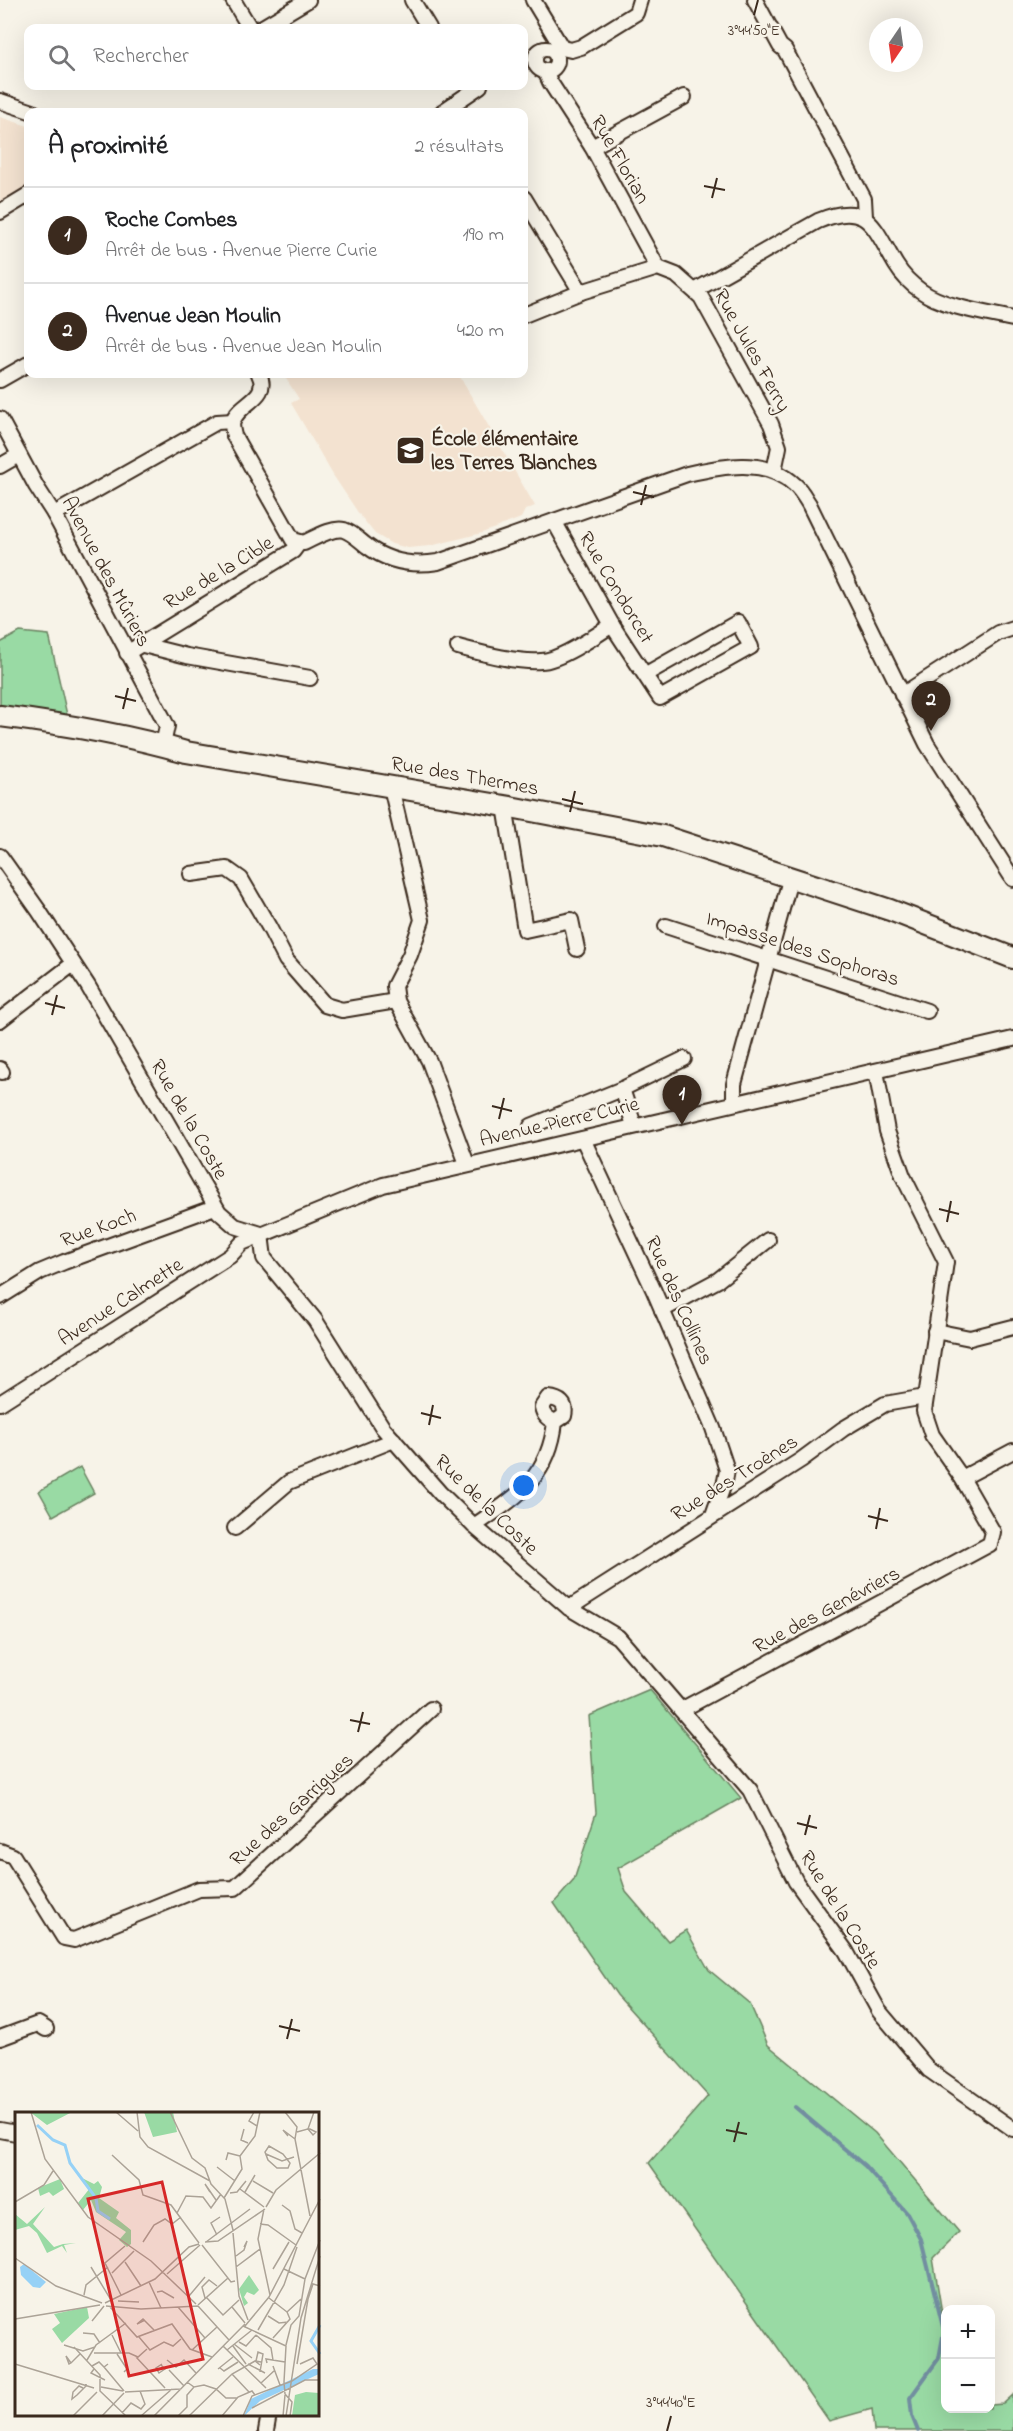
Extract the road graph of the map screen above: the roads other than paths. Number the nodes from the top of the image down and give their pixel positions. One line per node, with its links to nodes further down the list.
1 (233, 0): 7 (street)
2 (308, 0): 8 (street)
3 (412, 0): 9 (street)
4 (533, 0): 10 (street)
5 (640, 0): 10 (street)
6 (755, 0): 22 (street)
7 (248, 24)
8 (268, 24)
9 (427, 24)
10 (558, 51): 11 (street); 12 (street)
11 (529, 58): 12 (street, Rue Florian)
12 (546, 71): 18 (street, Rue Florian)
13 (469, 90): 16 (street)
14 (684, 97): 18 (street)
15 (0, 101): 17 (street)
16 (447, 108)
17 (24, 109)
18 (592, 147): 23 (street, Rue Florian)
19 (24, 197): 21 (street)
20 (528, 205): 25 (street)
21 (0, 212)
22 (865, 217): 24 (street); 27 (street)
23 (658, 268): 24 (street, Rue Jules Ferry); 25 (street)
24 (696, 290): 35 (street, Rue Jules Ferry)
25 (581, 292): 26 (street)
26 (528, 313)
27 (1013, 319)
28 (24, 366): 30 (street)
29 (261, 378): 32 (street)
30 (0, 380)
31 (0, 419): 33 (street, Avenue des Mûriers)
32 (233, 421): 36 (street); 38 (street)
33 (19, 455): 34 (street); 36 (street, Avenue des Mûriers)
34 (0, 466)
35 (774, 471): 37 (street); 46 (street)
36 (54, 513): 43 (street, Avenue des Mûriers)
37 (554, 521): 38 (street); 39 (street, Rue Condorcet)
38 (299, 543): 41 (street, Rue de la Cible)
39 (612, 625): 42 (street); 44 (street, Rue Condorcet)
40 (1013, 628): 46 (street)
41 (144, 645): 43 (street, Rue de la Cible); 45 (street)
42 (458, 647)
43 (127, 653): 48 (street, Avenue des Mûriers)
44 (646, 674): 44 (street, Rue Condorcet)
45 (310, 678)
46 (902, 694): 54 (street)
47 (0, 716): 48 (main road, Rue des Thermes)
48 (163, 745): 49 (main road, Rue des Thermes)
49 (391, 787): 50 (main road, Rue des Thermes); 60 (street)
50 (505, 806): 53 (main road, Rue des Thermes); 56 (street)
51 (0, 856): 59 (street, Rue de la Coste)
52 (191, 874): 60 (street)
53 (791, 876): 57 (street); 58 (main road, Rue des Thermes)
54 (1013, 879)
55 (666, 926): 57 (street, Impasse des Sophoras)
56 (577, 949)
57 (769, 958): 61 (street, Impasse des Sophoras); 67 (street)
58 (1013, 958)
59 (74, 964): 62 (street); 72 (street, Rue de la Coste)
60 (396, 1001): 71 (street)
61 (927, 1011)
62 (0, 1020)
63 (1013, 1040): 65 (street, Avenue Pierre Curie)
64 (684, 1059): 66 (street)
65 (876, 1071): 67 (street, Avenue Pierre Curie); 78 (street)
66 (622, 1089): 68 (street); 69 (street)
67 (734, 1103): 68 (street, Avenue Pierre Curie)
68 (634, 1125): 70 (street, Avenue Pierre Curie)
69 (531, 1126)
70 (583, 1139): 71 (street, Avenue Pierre Curie); 76 (street, Rue des Collines)
71 (467, 1164): 73 (street, Avenue Pierre Curie)
72 (215, 1207): 73 (street, Rue de la Coste); 75 (street, Rue Koch)
73 (261, 1233): 80 (street, Avenue Calmette); 82 (street, Rue de la Coste)
74 (768, 1240): 76 (street)
75 (0, 1297)
76 (662, 1310): 85 (street, Rue des Collines)
77 (1013, 1327): 78 (street)
78 (935, 1331): 79 (street)
79 (925, 1397): 84 (street); 86 (street, Rue des Troènes)
80 (0, 1403)
81 (555, 1422): 88 (street)
82 (394, 1440): 88 (street, Rue de la Coste); 89 (street)
83 (1013, 1451): 84 (street)
84 (962, 1478): 92 (street, Rue des Genévriers)
85 (725, 1481): 86 (street); 87 (street, Rue des Collines)
86 (742, 1497): 87 (street, Rue des Troènes)
87 (713, 1515): 90 (street, Rue des Troènes)
88 (474, 1526): 90 (street, Rue de la Coste)
89 (235, 1528)
90 (570, 1608): 92 (street, Rue de la Coste)
91 (431, 1709): 93 (street, Rue des Garrigues)
92 (681, 1710): 96 (street, Rue de la Coste)
93 (0, 1851)
94 (46, 2029): 95 (street)
95 (0, 2038)
96 (1013, 2129)
97 (0, 2130): 98 (street)
98 (15, 2133)
99 (269, 2416): 100 (street)
100 (266, 2431)

